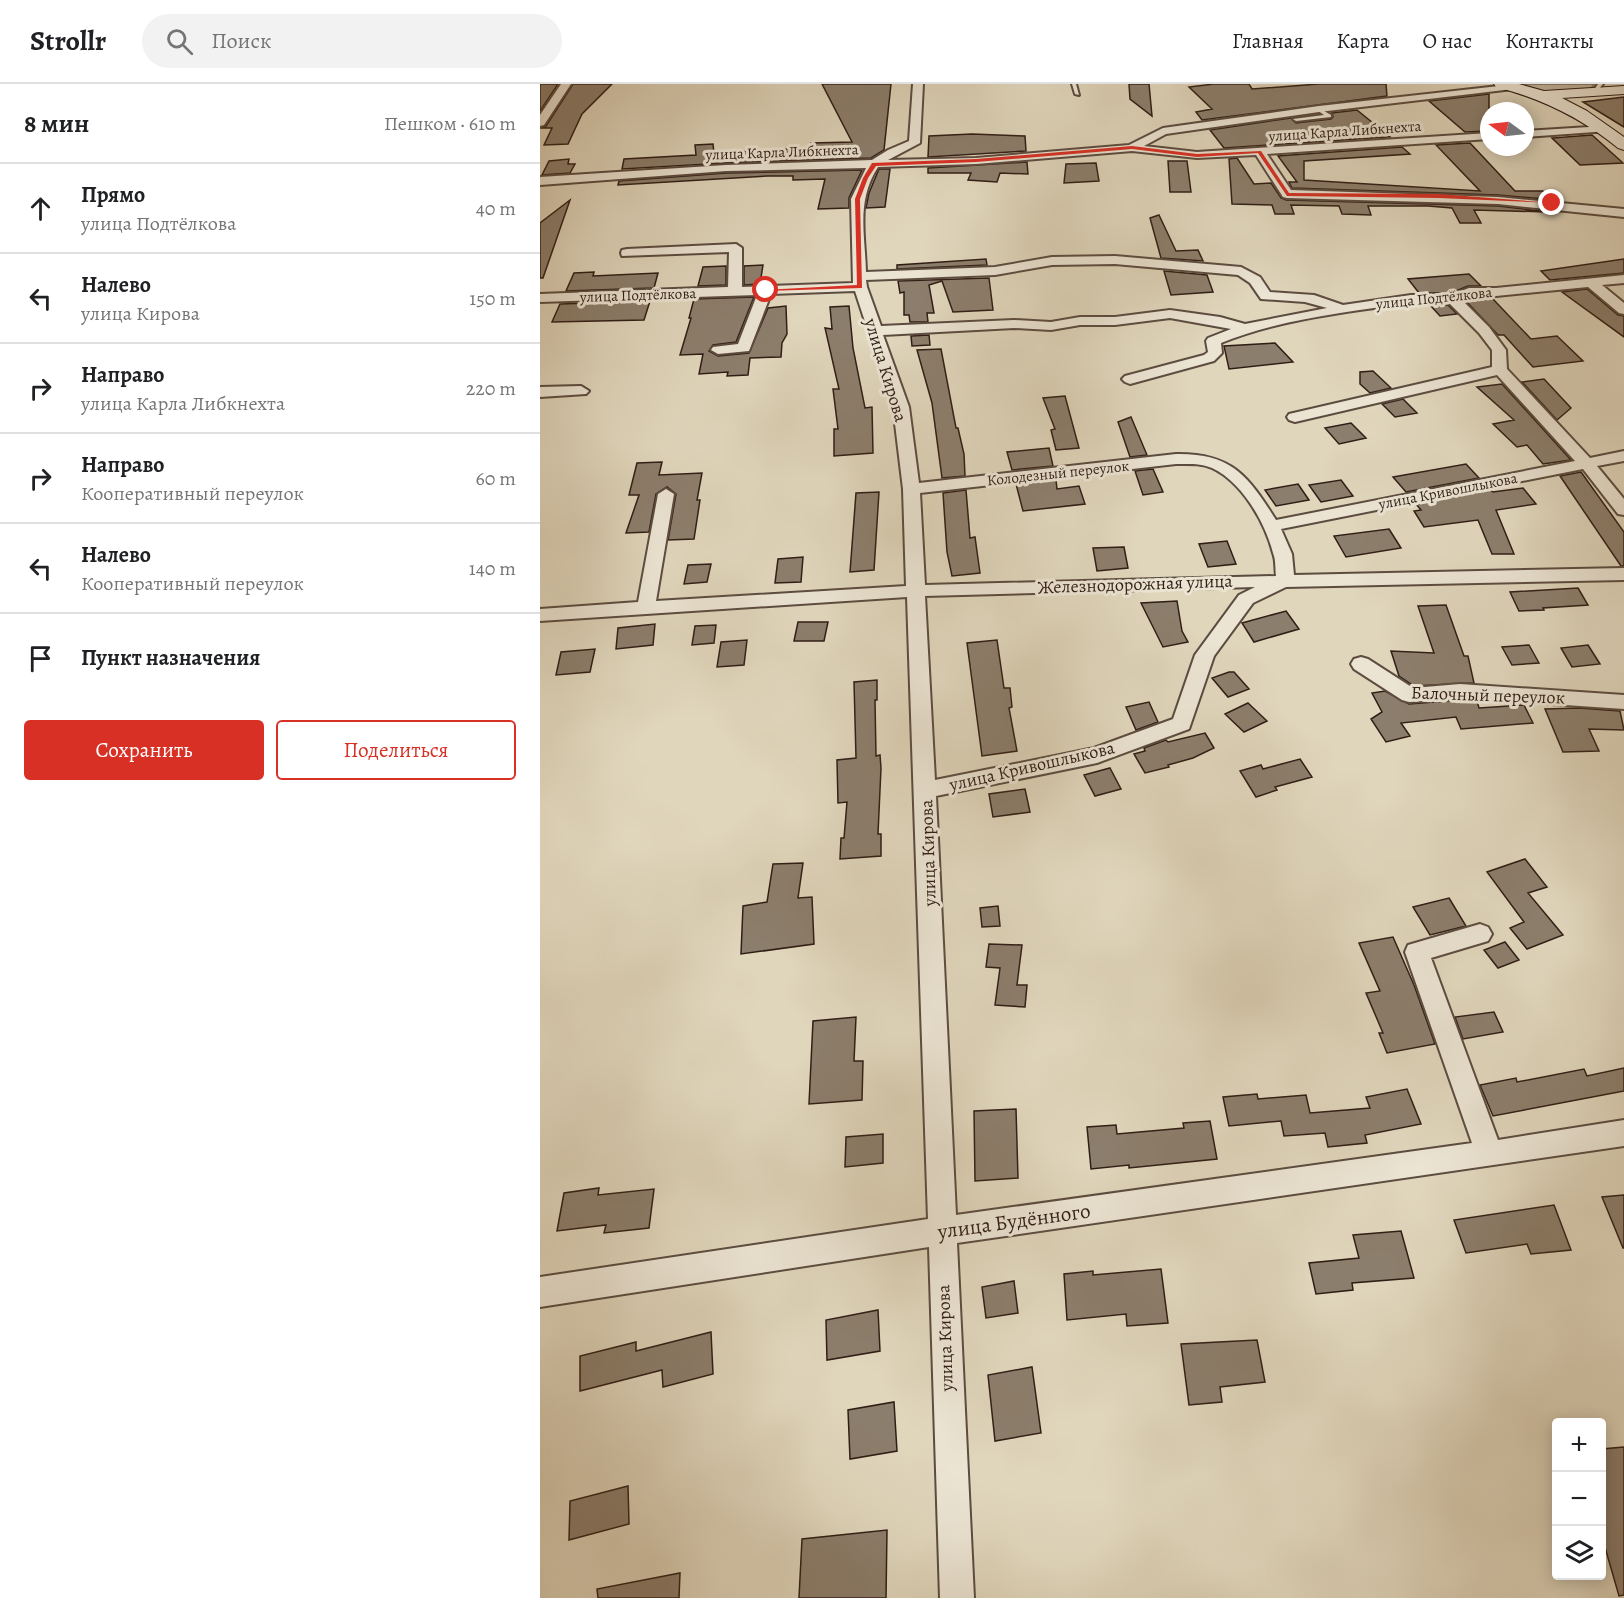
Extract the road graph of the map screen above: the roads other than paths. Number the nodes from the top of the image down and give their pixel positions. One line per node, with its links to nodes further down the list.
1 (566, 84): 11 (street)
2 (918, 84): 15 (street)
3 (1074, 84): 7 (lane)
4 (1507, 85): 8 (main road); 9 (street, улица Карла Либкнехта)
5 (1598, 88): 6 (main road); 8 (main road)
6 (1624, 90)
7 (1077, 94)
8 (1547, 95): 12 (main road)
9 (1319, 109): 10 (lane); 17 (street, улица Карла Либкнехта)
10 (1296, 120)
11 (540, 123)
12 (1605, 129): 13 (street); 16 (main road)
13 (1534, 133)
14 (1480, 137): 18 (street, улица Карла Либкнехта)
15 (914, 144): 19 (street); 20 (street)
16 (1624, 145)
17 (1132, 148): 18 (street, улица Карла Либкнехта); 19 (street, улица Карла Либкнехта)
18 (1260, 152): 22 (street)
19 (1048, 153): 20 (street, улица Карла Либкнехта)
20 (874, 164): 21 (street, улица Карла Либкнехта); 25 (street, улица Кирова)
21 (540, 181)
22 (1624, 213)
23 (627, 253): 28 (street)
24 (1624, 279): 26 (street, улица Подтёлкова)
25 (860, 281): 27 (street, улица Подтёлкова); 31 (street, улица Подтёлкова); 34 (street, улица Кирова)
26 (1590, 282): 30 (street, улица Подтёлкова); 32 (street)
27 (766, 290): 28 (street, улица Подтёлкова); 35 (street)
28 (735, 291): 29 (street, улица Подтёлкова)
29 (540, 298)
30 (1453, 299): 31 (street, улица Подтёлкова); 36 (street)
31 (1341, 309): 33 (street, улица Подтёлкова)
32 (1624, 310)
33 (1245, 328): 34 (street, улица Подтёлкова); 37 (street, улица Подтёлкова)
34 (875, 331): 43 (street, улица Кирова)
35 (718, 350)
36 (1500, 369): 40 (street); 42 (street)
37 (1130, 379)
38 (580, 391): 39 (street)
39 (540, 392)
40 (1295, 417)
41 (1624, 456): 42 (street, улица Кривошлыкова)
42 (1587, 464): 45 (street); 46 (street, улица Кривошлыкова)
43 (911, 489): 46 (street, Колодезный переулок); 49 (street, улица Кирова)
44 (666, 494): 50 (street)
45 (1624, 510)
46 (1271, 526): 48 (street)
47 (1624, 574): 48 (street, Железнодорожная улица)
48 (1285, 580): 49 (street, Железнодорожная улица); 54 (street, улица Кривошлыкова)
49 (915, 591): 50 (street, Железнодорожная улица); 54 (street, улица Кирова)
50 (646, 607): 51 (street, Железнодорожная улица)
51 (540, 615)
52 (1361, 664): 53 (street, Балочный переулок)
53 (1624, 702)
54 (926, 790): 58 (street, улица Кирова)
55 (1480, 934): 57 (street)
56 (1624, 1132): 57 (street, улица Будённого)
57 (1489, 1154): 58 (street, улица Будённого)
58 (941, 1231): 59 (street, улица Будённого); 60 (street, улица Кирова)
59 (540, 1292)
60 (957, 1598)

